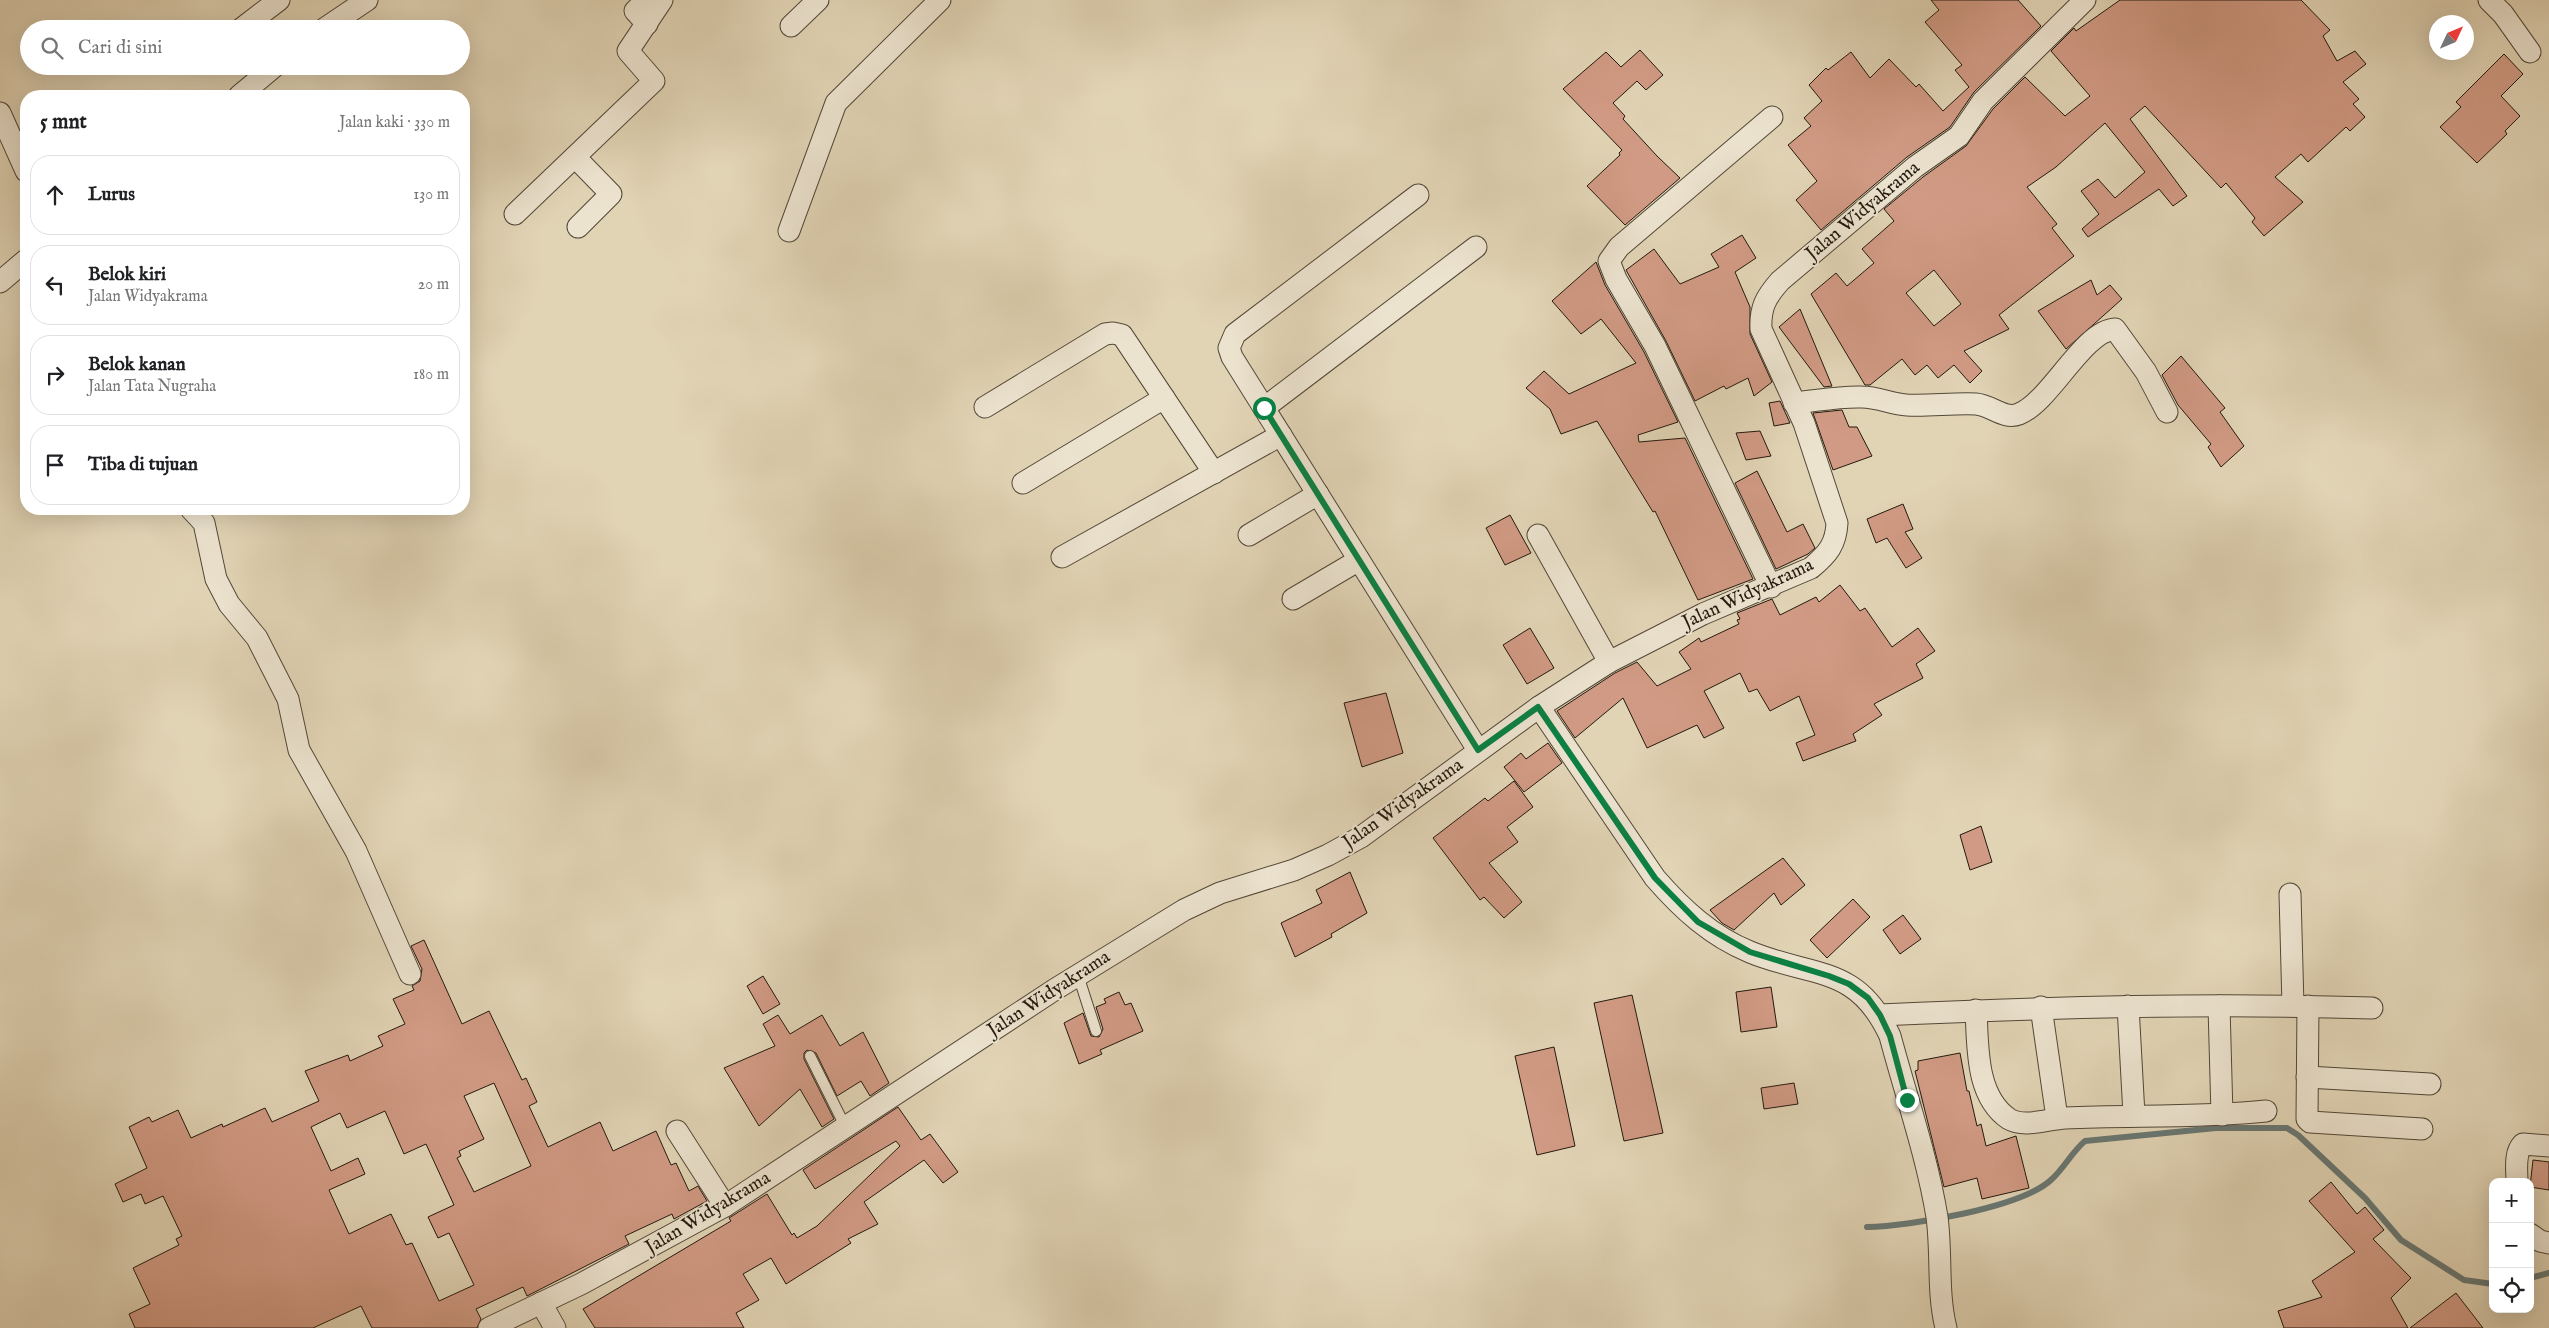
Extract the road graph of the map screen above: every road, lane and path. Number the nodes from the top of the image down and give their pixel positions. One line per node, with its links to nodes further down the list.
1 (280, 0): 9 (street)
2 (367, 0): 10 (street)
3 (646, 0): 11 (street)
4 (662, 0): 11 (street)
5 (818, 0): 12 (street)
6 (940, 0): 23 (street)
7 (2085, 0): 28 (street, Jalan Widyakrama)
8 (2489, 0): 13 (street)
9 (253, 20)
10 (337, 20)
11 (647, 24): 18 (street)
12 (791, 26)
13 (2530, 52)
14 (264, 75): 15 (street)
15 (246, 90)
16 (0, 113): 19 (street)
17 (1772, 118): 41 (street)
18 (575, 157): 21 (street); 22 (street)
19 (20, 158)
20 (1418, 195): 30 (street)
21 (515, 214)
22 (578, 227)
23 (790, 231)
24 (1476, 247): 30 (street)
25 (20, 265): 26 (street)
26 (0, 282)
27 (1164, 398): 29 (street); 33 (street); 34 (street)
28 (1794, 403): 31 (street); 41 (street, Jalan Widyakrama)
29 (985, 407)
30 (1264, 408): 32 (street)
31 (2167, 412)
32 (1281, 435): 33 (street); 35 (street)
33 (1214, 472): 39 (street)
34 (1023, 484)
35 (1318, 494): 37 (street); 40 (street)
36 (197, 515): 47 (street)
37 (1248, 535)
38 (1538, 536): 43 (street)
39 (1062, 557)
40 (1360, 560): 42 (street); 45 (street)
41 (1771, 587): 43 (street, Jalan Widyakrama)
42 (1293, 599)
43 (1610, 662): 44 (street, Jalan Widyakrama)
44 (1538, 707): 45 (street, Jalan Widyakrama); 55 (street)
45 (1478, 750): 48 (street, Jalan Widyakrama)
46 (2290, 894): 51 (street)
47 (410, 974)
48 (1078, 974): 56 (lane); 64 (street, Jalan Widyakrama)
49 (2128, 1006): 50 (street); 52 (street); 61 (street)
50 (2219, 1006): 51 (street); 62 (street)
51 (2301, 1006): 53 (street); 58 (street)
52 (2041, 1007): 54 (street); 63 (street)
53 (2372, 1008)
54 (1976, 1010): 55 (street); 63 (street)
55 (1880, 1015): 75 (street)
56 (1096, 1031)
57 (810, 1056): 64 (lane)
58 (2307, 1077): 59 (street); 65 (street)
59 (2430, 1084)
60 (2266, 1111): 62 (street)
61 (2134, 1115): 62 (street); 63 (street)
62 (2222, 1115)
63 (2056, 1118)
64 (846, 1128): 69 (street, Jalan Widyakrama)
65 (2422, 1129)
66 (677, 1131): 69 (street)
67 (2549, 1146): 68 (street)
68 (2517, 1178)
69 (725, 1206): 72 (street, Jalan Widyakrama)
70 (2534, 1237): 71 (street)
71 (2549, 1243)
72 (541, 1303): 73 (street, Jalan Widyakrama); 74 (street)
73 (489, 1328)
74 (555, 1328)
75 (1946, 1328)

